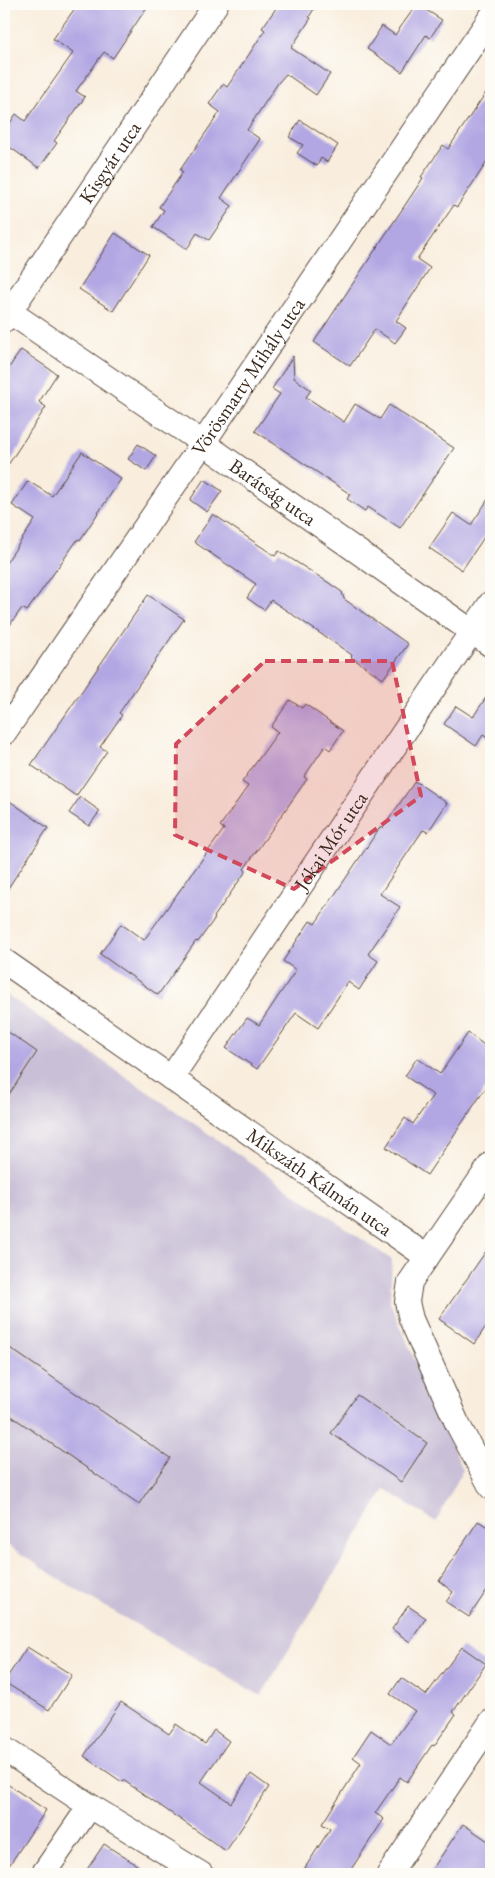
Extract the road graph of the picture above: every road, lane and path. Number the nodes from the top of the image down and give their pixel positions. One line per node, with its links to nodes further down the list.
1 (216, 4): 3 (street, Kisgyár utca)
2 (491, 17): 4 (street, Vörösmarty Mihály utca)
3 (6, 313): 4 (street, Barátság utca)
4 (203, 443): 6 (street, Barátság utca); 8 (street, Vörösmarty Mihály utca)
5 (491, 603): 6 (street, Jókai Mór utca)
6 (472, 632): 7 (street, Barátság utca); 10 (street, Jókai Mór utca)
7 (491, 645)
8 (4, 733)
9 (4, 961): 10 (street, Mikszáth Kálmán utca)
10 (171, 1078): 12 (street, Mikszáth Kálmán utca)
11 (491, 1164): 12 (street)
12 (427, 1258): 13 (street)
13 (491, 1487)
14 (491, 1722): 19 (street)
15 (4, 1749): 16 (street)
16 (90, 1806): 17 (street); 18 (street)
17 (43, 1874)
18 (201, 1874)
19 (389, 1874)

